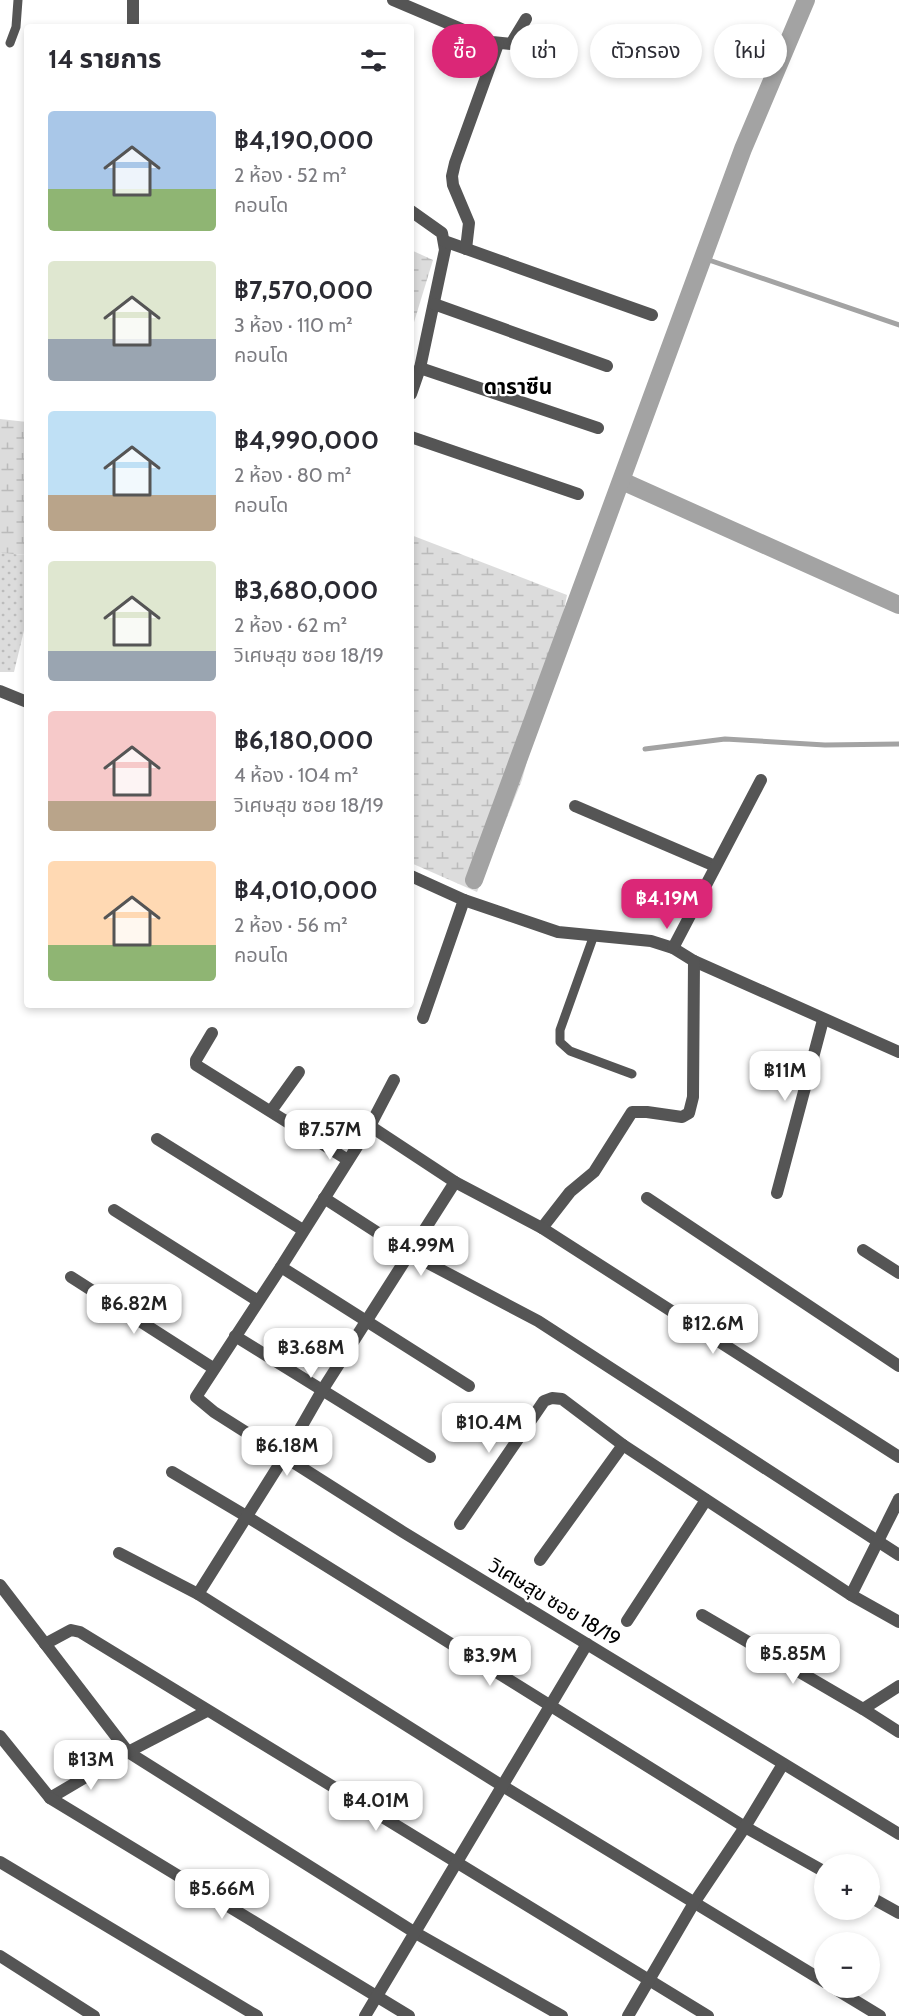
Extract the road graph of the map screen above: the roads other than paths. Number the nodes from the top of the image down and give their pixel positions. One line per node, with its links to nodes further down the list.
1 (18, 0): 7 (lane)
2 (133, 0): 5 (street)
3 (393, 0): 6 (street)
4 (526, 19): 8 (street)
5 (133, 24)
6 (450, 24)
7 (10, 43)
8 (498, 44)
9 (486, 78): 12 (street)
10 (414, 213): 11 (street)
11 (444, 241): 12 (street); 13 (street)
12 (466, 249): 14 (street)
13 (434, 304): 15 (street); 16 (street)
14 (652, 315)
15 (607, 366)
16 (420, 369): 17 (street); 18 (street)
17 (414, 386)
18 (598, 429)
19 (414, 438): 20 (street)
20 (578, 494)
21 (0, 691): 22 (street)
22 (24, 701)
23 (761, 780): 25 (street)
24 (575, 806): 25 (street)
25 (715, 866): 29 (street)
26 (414, 877): 27 (street)
27 (464, 900): 28 (street); 31 (street)
28 (594, 935): 29 (street); 36 (lane)
29 (673, 948): 30 (street)
30 (694, 961): 32 (street); 47 (street)
31 (423, 1018)
32 (823, 1020): 34 (street); 43 (street)
33 (212, 1033): 38 (street)
34 (899, 1052)
35 (298, 1072): 38 (street)
36 (632, 1074)
37 (394, 1080): 39 (street)
38 (271, 1111): 41 (street)
39 (370, 1126): 41 (street); 42 (street)
40 (157, 1139): 48 (street)
41 (348, 1160): 44 (street)
42 (455, 1182): 47 (street); 50 (street)
43 (777, 1193)
44 (324, 1198): 48 (street); 50 (street)
45 (647, 1198): 57 (street)
46 (114, 1210): 54 (street)
47 (542, 1228): 64 (street)
48 (303, 1230): 51 (street)
49 (863, 1250): 52 (street)
50 (409, 1253): 55 (street); 70 (street)
51 (281, 1267): 54 (street); 55 (street)
52 (899, 1273)
53 (71, 1277): 58 (street)
54 (258, 1301): 56 (street)
55 (366, 1321): 59 (street); 60 (street)
56 (235, 1336): 58 (street); 60 (street)
57 (899, 1366)
58 (213, 1368): 62 (street, วิเศษสุข ซอย 18/19)
59 (469, 1386)
60 (323, 1389): 62 (street); 63 (street)
61 (623, 1445): 67 (street); 69 (street); 73 (street)
62 (284, 1457): 68 (street); 81 (street, วิเศษสุข ซอย 18/19)
63 (430, 1457)
64 (899, 1457)
65 (172, 1472): 68 (street)
66 (899, 1499): 70 (street)
67 (706, 1500): 76 (street); 78 (street)
68 (246, 1516): 75 (street); 83 (street)
69 (460, 1524)
70 (877, 1541): 72 (street); 76 (street)
71 (119, 1553): 75 (street)
72 (899, 1555)
73 (540, 1560)
74 (0, 1585): 80 (street)
75 (198, 1594): 90 (street)
76 (851, 1595): 79 (street)
77 (702, 1615): 84 (street)
78 (627, 1621)
79 (899, 1622)
80 (45, 1644): 85 (street); 88 (street)
81 (587, 1644): 83 (street); 89 (street, วิเศษสุข ซอย 18/19)
82 (899, 1686): 84 (street)
83 (548, 1706): 90 (street); 92 (street)
84 (863, 1709): 86 (street)
85 (207, 1711): 88 (street); 95 (street)
86 (899, 1732)
87 (0, 1736): 91 (street)
88 (128, 1752): 91 (street); 100 (street)
89 (783, 1764): 92 (street); 93 (street, วิเศษสุข ซอย 18/19)
90 (501, 1785): 95 (street); 97 (street)
91 (50, 1798): 104 (street)
92 (745, 1827): 96 (street); 97 (street)
93 (899, 1834)
94 (0, 1862): 107 (street)
95 (455, 1863): 100 (street); 103 (street)
96 (814, 1866)
97 (694, 1903): 102 (street); 103 (street)
98 (880, 1903): 99 (street)
99 (899, 1913)
100 (414, 1932): 104 (street); 110 (street)
101 (0, 1956): 106 (street)
102 (814, 1975)
103 (649, 1980): 111 (street); 112 (street)
104 (378, 1997): 108 (street); 109 (street)
105 (850, 1998): 113 (street)
106 (94, 2016)
107 (257, 2016)
108 (365, 2016)
109 (409, 2016)
110 (562, 2016)
111 (628, 2016)
112 (708, 2016)
113 (880, 2016)

